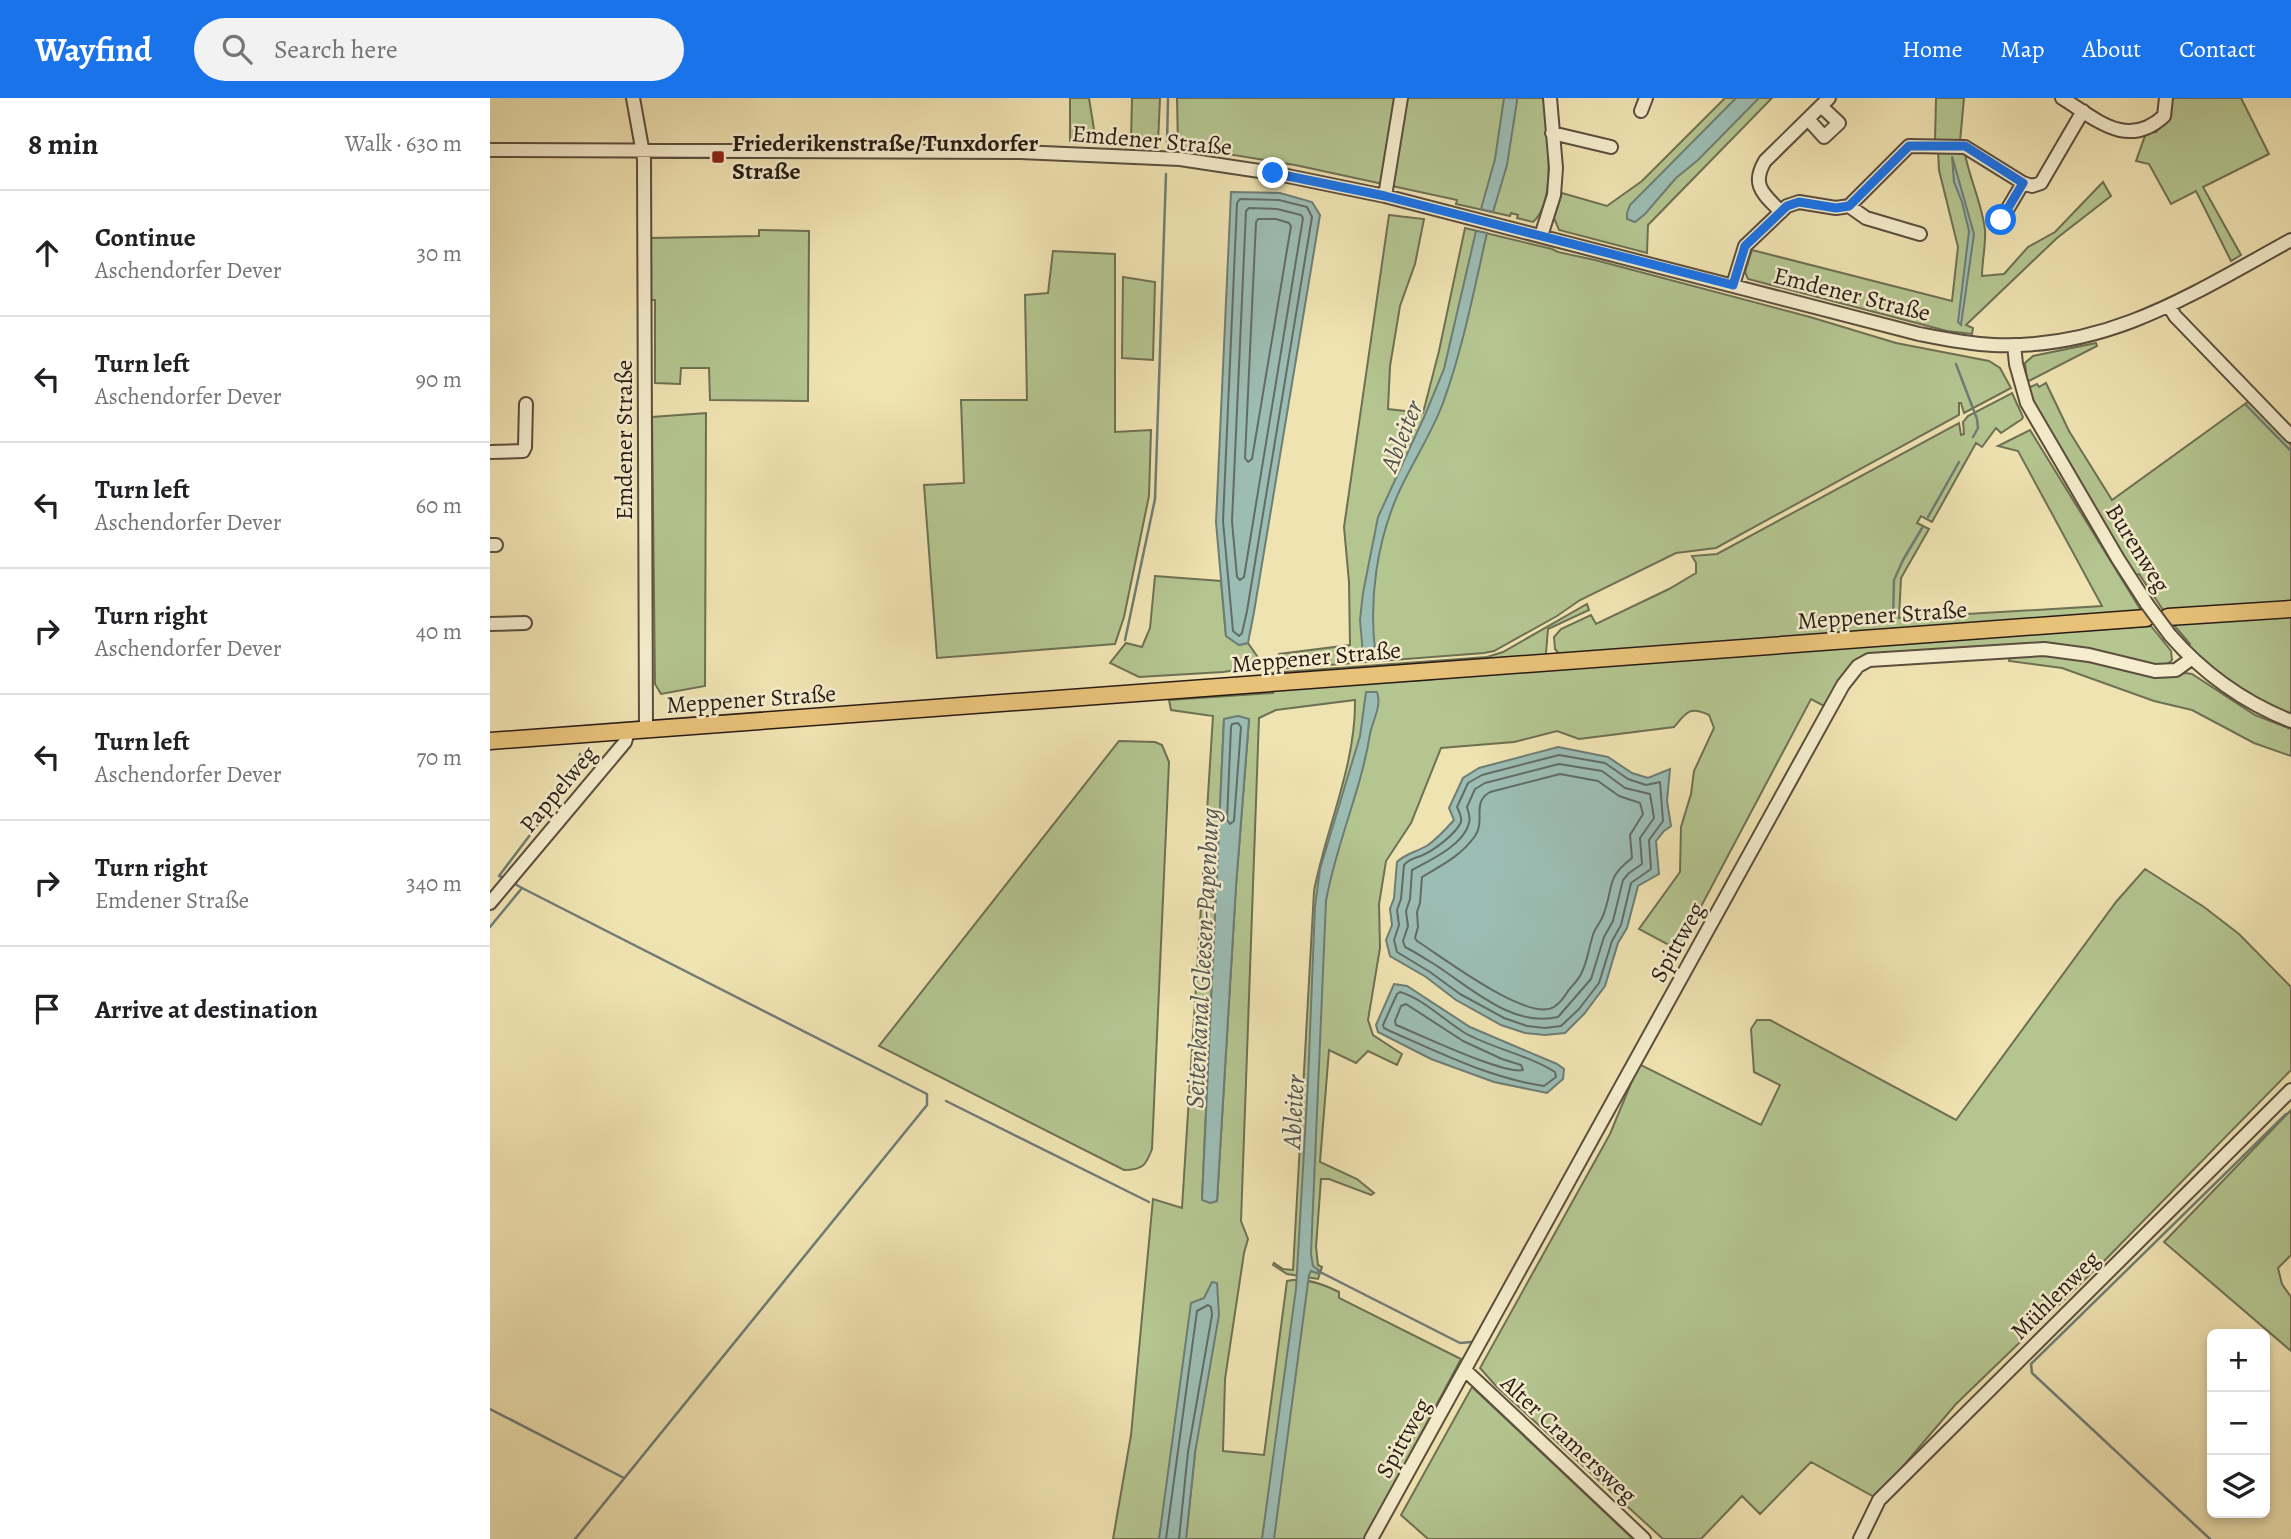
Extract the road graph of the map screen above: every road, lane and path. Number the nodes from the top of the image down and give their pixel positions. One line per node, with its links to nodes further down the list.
1 (633, 98): 14 (street)
2 (1401, 98): 16 (street)
3 (1550, 98): 11 (street)
4 (1646, 98): 8 (street)
5 (2062, 98): 9 (street)
6 (2166, 98): 9 (street)
7 (1825, 102): 10 (street); 10 (street)
8 (1641, 111)
9 (2083, 111): 15 (street)
10 (1808, 119): 18 (street)
11 (1552, 132): 12 (street); 21 (street)
12 (1611, 147)
13 (490, 150): 14 (street, Emdener Straße)
14 (643, 150): 16 (street, Emdener Straße); 36 (street, Emdener Straße)
15 (2023, 183): 17 (street); 19 (street)
16 (1385, 196): 21 (street, Emdener Straße)
17 (1849, 206): 18 (street); 20 (street)
18 (1781, 212): 23 (street)
19 (2001, 220)
20 (1920, 234)
21 (1541, 236): 23 (street, Emdener Straße)
22 (2291, 240): 24 (street, Emdener Straße)
23 (1733, 285): 25 (street, Emdener Straße)
24 (2169, 306): 25 (street, Emdener Straße); 27 (street)
25 (2014, 345): 30 (street, Burenweg)
26 (526, 404): 28 (street)
27 (2291, 436)
28 (490, 452)
29 (2291, 609): 31 (main road)
30 (2147, 611): 34 (street, Burenweg, bridge); 36 (main road, Meppener Straße)
31 (2168, 617)
32 (490, 624): 33 (street)
33 (525, 624)
34 (2191, 659): 35 (street, Burenweg); 41 (street, Spittweg)
35 (2291, 721)
36 (646, 729): 37 (main road, Meppener Straße)
37 (628, 732): 38 (main road, Meppener Straße); 39 (street, Pappelweg)
38 (490, 741)
39 (490, 903)
40 (2291, 1090): 44 (street, Mühlenweg)
41 (1465, 1370): 42 (street, Spittweg); 43 (street, Alter Cramersweg)
42 (1371, 1539)
43 (1644, 1539)
44 (1860, 1539)

